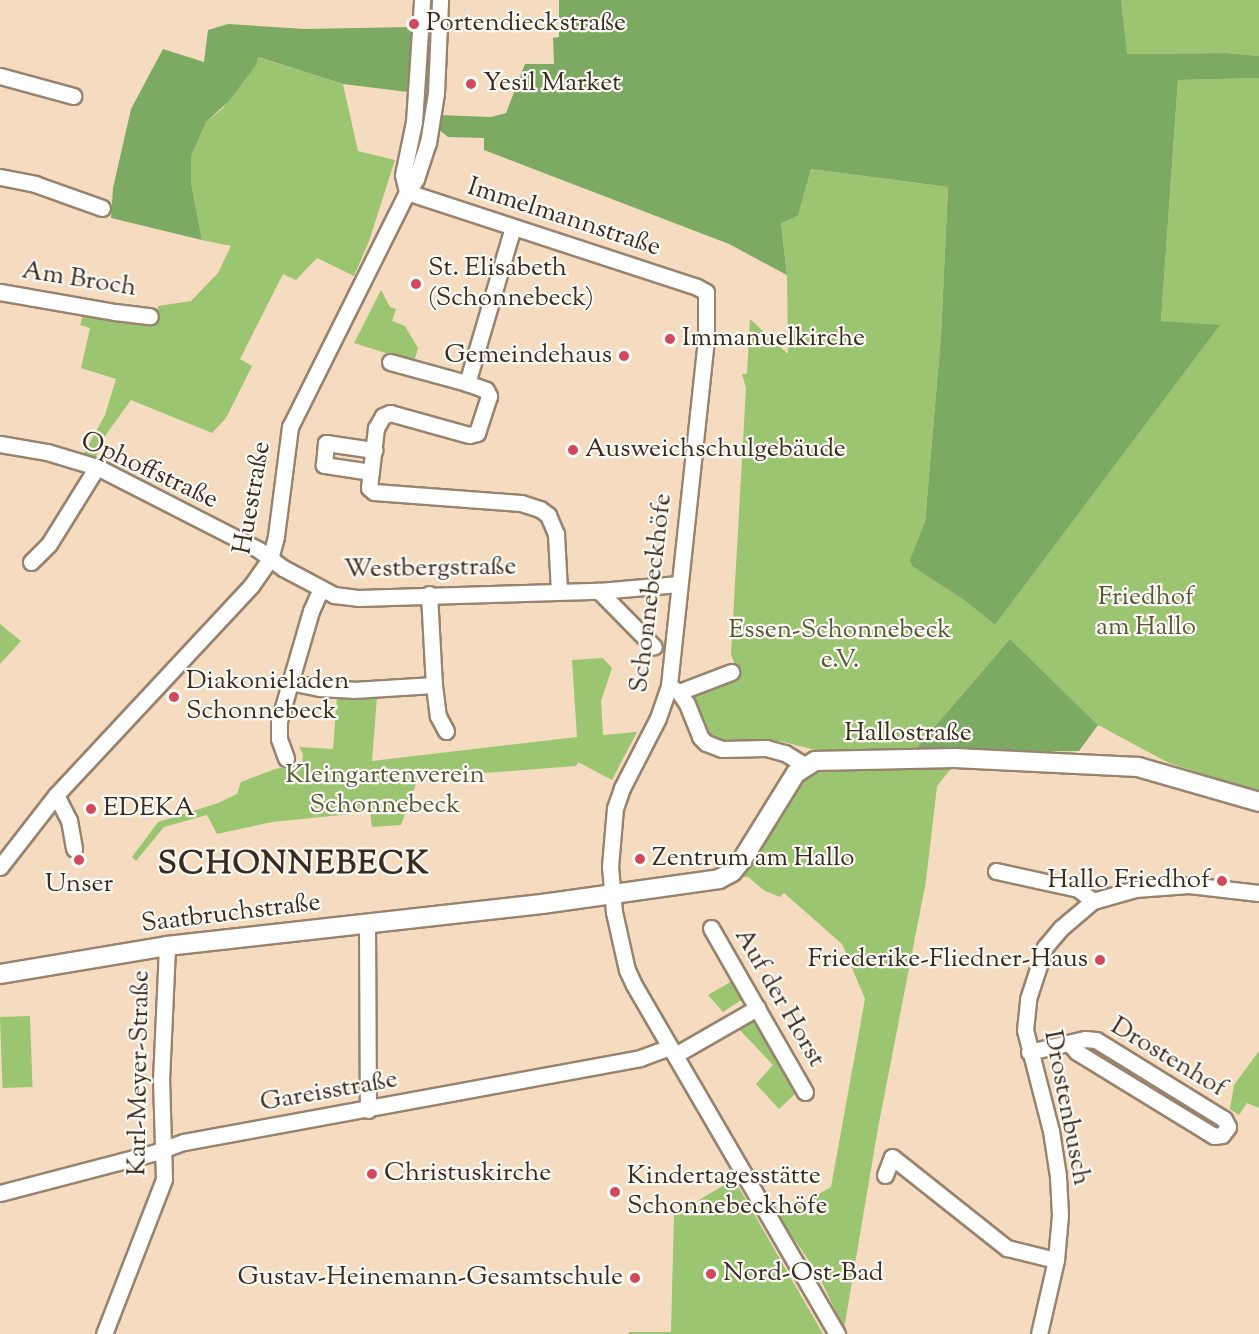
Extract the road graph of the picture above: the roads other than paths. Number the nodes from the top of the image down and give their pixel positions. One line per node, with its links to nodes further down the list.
1 (422, 0): 6 (street, Huestraße)
2 (440, 0): 6 (street, Huestraße)
3 (0, 76): 4 (street)
4 (73, 96)
5 (0, 177): 7 (street)
6 (407, 192): 8 (street, Immelmannstraße); 18 (street, Huestraße)
7 (102, 208)
8 (513, 227): 10 (street, Immelmannstraße); 13 (street)
9 (0, 292): 11 (street, Am Broch)
10 (706, 292): 20 (street, Schonnebeckhöfe)
11 (150, 316)
12 (390, 362): 13 (street)
13 (467, 383): 15 (street)
14 (0, 444): 16 (street, Ophoffstraße)
15 (374, 450): 17 (street); 17 (street)
16 (97, 467): 18 (street, Ophoffstraße); 19 (street)
17 (371, 472): 22 (street)
18 (270, 559): 21 (street, Westbergstraße); 33 (street, Huestraße)
19 (31, 562)
20 (679, 584): 23 (street, Westbergstraße); 29 (street, Schonnebeckhöfe)
21 (321, 589): 24 (street, Westbergstraße); 27 (street)
22 (559, 591): 23 (street, Westbergstraße); 24 (street, Westbergstraße)
23 (599, 591): 25 (street)
24 (429, 594): 28 (street)
25 (654, 647)
26 (731, 672): 29 (street)
27 (289, 682): 28 (street); 31 (street)
28 (434, 685): 30 (street)
29 (674, 689): 32 (street); 39 (street, Schonnebeckhöfe)
30 (446, 730)
31 (286, 758)
32 (804, 765): 34 (main road, Hallostraße); 39 (main road)
33 (56, 795): 35 (street); 36 (street, Huestraße)
34 (1259, 802)
35 (74, 849)
36 (2, 860)
37 (996, 871): 40 (street)
38 (1259, 892): 40 (street, Drostenbusch)
39 (612, 895): 41 (main road, Saatbruchstraße); 47 (street, Schonnebeckhöfe)
40 (1094, 901): 48 (street, Drostenbusch)
41 (367, 924): 43 (main road, Saatbruchstraße); 50 (street)
42 (711, 928): 45 (street, Auf der Horst)
43 (167, 946): 44 (main road, Saatbruchstraße); 51 (street, Karl-Meyer-Straße)
44 (0, 974)
45 (757, 1008): 47 (street); 49 (street, Auf der Horst)
46 (1069, 1043): 46 (street, Drostenhof); 48 (street, Drostenhof)
47 (672, 1051): 50 (street, Gareisstraße); 56 (street, Schonnebeckhöfe)
48 (1029, 1052): 54 (street, Drostenbusch)
49 (806, 1092)
50 (368, 1110): 51 (street, Gareisstraße)
51 (163, 1148): 53 (street, Gareisstraße); 55 (street, Karl-Meyer-Straße)
52 (885, 1175): 54 (street)
53 (0, 1193)
54 (1056, 1260): 57 (street, Drostenbusch)
55 (104, 1334)
56 (837, 1334)
57 (1039, 1334)

